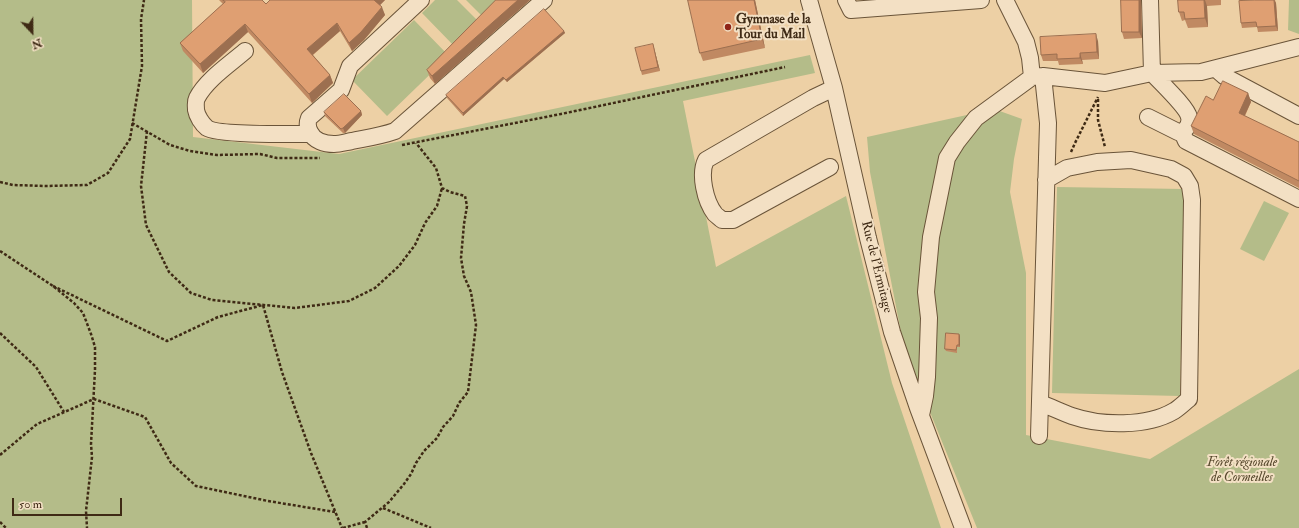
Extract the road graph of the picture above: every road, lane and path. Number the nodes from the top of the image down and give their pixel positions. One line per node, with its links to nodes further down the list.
1 (144, 0): 20 (path)
2 (421, 0): 23 (street)
3 (544, 0): 23 (street)
4 (809, 0): 16 (street, Rue de l'Ermitage)
5 (981, 0): 8 (street)
6 (1005, 0): 14 (street)
7 (1150, 0): 13 (street)
8 (849, 5)
9 (1299, 47): 12 (street)
10 (245, 51): 23 (street)
11 (785, 67): 24 (path)
12 (1216, 69): 13 (street); 18 (street)
13 (1152, 73): 15 (street); 22 (street)
14 (1038, 76): 15 (street); 30 (street); 41 (street)
15 (1105, 83): 17 (path)
16 (834, 88): 28 (street); 41 (street, Rue de l'Ermitage)
17 (1098, 97): 27 (path); 29 (path)
18 (1299, 116)
19 (1148, 117): 22 (street)
20 (132, 124): 21 (path); 31 (path)
21 (147, 131): 26 (path); 36 (path)
22 (1182, 132): 33 (street)
23 (310, 134)
24 (416, 143): 25 (path); 32 (path)
25 (397, 146)
26 (322, 158)
27 (1109, 161): 29 (street); 39 (street)
28 (830, 167)
29 (1067, 168): 30 (street)
30 (1046, 180): 39 (street)
31 (0, 182)
32 (442, 188): 36 (path); 44 (path)
33 (1299, 199)
34 (0, 251): 35 (path)
35 (53, 286): 36 (path); 38 (path)
36 (263, 305): 45 (path)
37 (0, 333): 40 (path)
38 (94, 399): 40 (path); 45 (path); 49 (path)
39 (1040, 403): 42 (street)
40 (64, 412): 43 (path)
41 (921, 415): 53 (street, Rue de l'Ermitage)
42 (1039, 436)
43 (0, 455)
44 (383, 508): 47 (path); 52 (path)
45 (335, 512): 50 (path)
46 (0, 522): 48 (path)
47 (365, 522): 50 (path); 51 (path)
48 (6, 528)
49 (87, 528)
50 (343, 528)
51 (367, 528)
52 (431, 528)
53 (963, 528)

